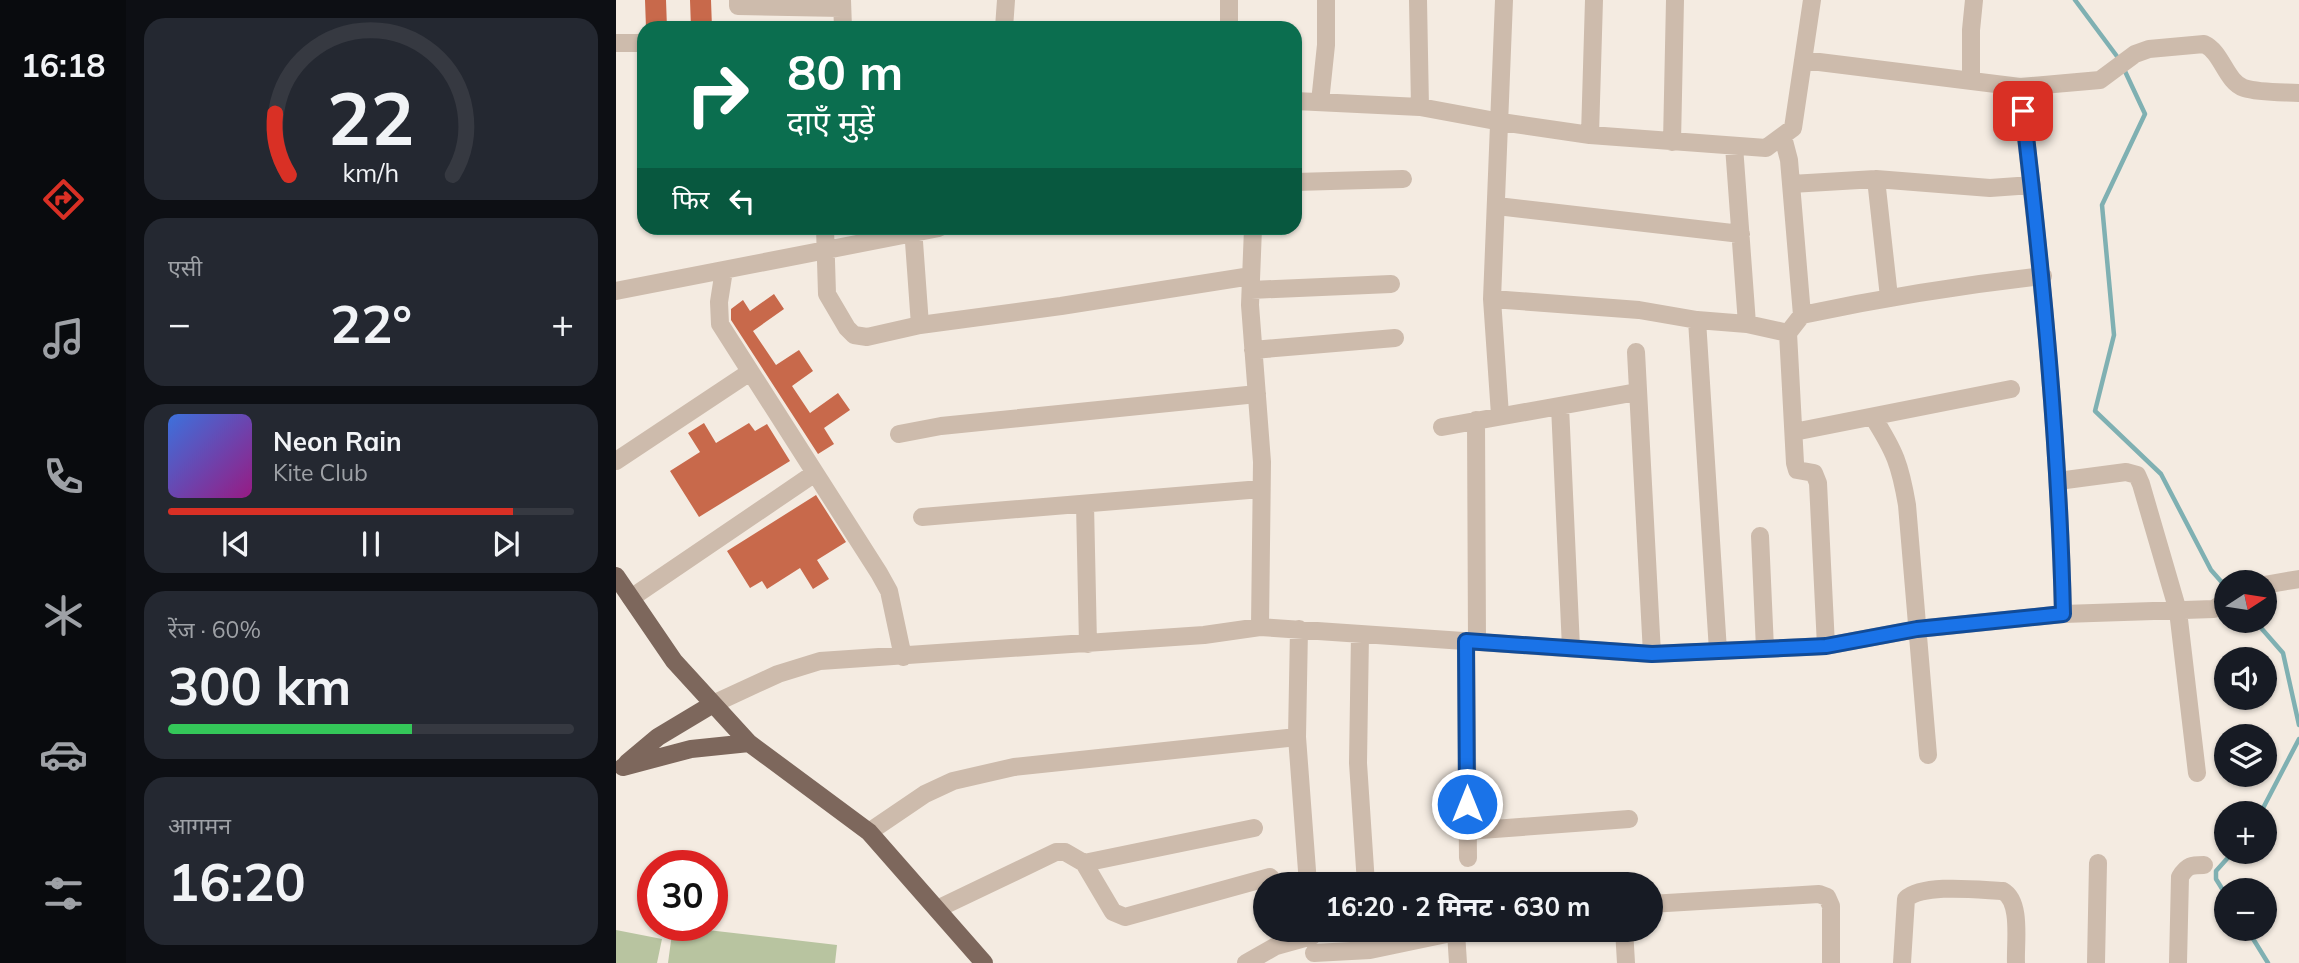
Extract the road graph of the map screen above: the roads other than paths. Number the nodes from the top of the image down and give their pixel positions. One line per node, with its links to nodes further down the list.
1 (738, 0): 11 (street)
2 (1006, 0): 12 (street)
3 (1229, 0): 13 (street)
4 (1326, 0): 21 (street)
5 (1418, 0): 22 (street)
6 (1504, 0): 23 (street)
7 (1594, 0): 24 (street)
8 (1675, 0): 26 (street)
9 (1812, 0): 16 (street)
10 (1975, 0): 17 (street)
11 (842, 4)
12 (1004, 21)
13 (1229, 21)
14 (616, 43): 15 (street)
15 (637, 43)
16 (1804, 60): 17 (street); 25 (street)
17 (1971, 80): 18 (street)
18 (2020, 87): 19 (street); 32 (street)
19 (2299, 93)
20 (1302, 101): 21 (street)
21 (1320, 102): 22 (street)
22 (1420, 107): 23 (street)
23 (1501, 122): 24 (street); 33 (street)
24 (1590, 135): 26 (street)
25 (1783, 137): 27 (street); 31 (street)
26 (1672, 142): 27 (street)
27 (1734, 146): 34 (street)
28 (1403, 179): 30 (street)
29 (1876, 180): 31 (street); 32 (street); 45 (street)
30 (1302, 182)
31 (1791, 184): 47 (street)
32 (2032, 186): 41 (street)
33 (1497, 206): 34 (street); 46 (street)
34 (1741, 233): 49 (street)
35 (825, 235): 39 (street)
36 (891, 235): 39 (street)
37 (913, 235): 50 (street)
38 (1253, 235): 42 (street)
39 (825, 250): 40 (street); 50 (street)
40 (724, 270): 44 (street); 55 (street)
41 (2043, 275): 45 (street); 68 (street)
42 (1251, 283): 43 (street); 50 (street); 53 (street)
43 (1391, 284)
44 (616, 291)
45 (1889, 297): 47 (street)
46 (1492, 299): 48 (street); 60 (street)
47 (1802, 315): 51 (street)
48 (1697, 320): 49 (street); 89 (street)
49 (1747, 324): 51 (street)
50 (920, 325)
51 (1788, 333): 64 (street)
52 (1395, 338): 53 (street)
53 (1253, 350): 58 (street)
54 (1636, 352): 57 (street)
55 (750, 370): 66 (street); 67 (street)
56 (2011, 389): 61 (street)
57 (1637, 392): 59 (street); 90 (street)
58 (1257, 394): 65 (street); 69 (street)
59 (1560, 406): 60 (street); 87 (street)
60 (1500, 415): 62 (street)
61 (1873, 417): 64 (street); 82 (street)
62 (1476, 420): 63 (street); 84 (street)
63 (1442, 427)
64 (1794, 432): 86 (street)
65 (899, 435)
66 (616, 461)
67 (815, 473): 76 (street); 91 (street)
68 (2059, 481): 78 (street); 79 (street)
69 (1261, 489): 70 (street); 80 (street)
70 (1085, 504): 71 (street); 85 (street)
71 (922, 517)
72 (1760, 536): 88 (street)
73 (616, 576): 76 (main road)
74 (2299, 579): 75 (street)
75 (2277, 583)
76 (631, 598): 92 (main road)
77 (2214, 606): 78 (street)
78 (2178, 611): 79 (street); 97 (street)
79 (2063, 614): 82 (street)
80 (1260, 627): 81 (street); 85 (street)
81 (1299, 629): 83 (street); 93 (street)
82 (1917, 629): 86 (street); 95 (street)
83 (1360, 634): 84 (street); 107 (street)
84 (1472, 642): 87 (street); 100 (street)
85 (1088, 644): 91 (street)
86 (1826, 646): 88 (street)
87 (1571, 648): 90 (street)
88 (1765, 649): 89 (street)
89 (1718, 651): 90 (street)
90 (1652, 654)
91 (903, 657): 92 (street)
92 (713, 704): 94 (main road); 96 (main road)
93 (1297, 737): 101 (street); 106 (street)
94 (749, 743): 96 (main road); 101 (main road)
95 (1928, 755)
96 (619, 769)
97 (2197, 773)
98 (1629, 819): 100 (street)
99 (1254, 828): 103 (street)
100 (1467, 831): 102 (street)
101 (869, 832): 110 (main road)
102 (1468, 858)
103 (1083, 863): 108 (street); 110 (street)
104 (2098, 863): 124 (street)
105 (2204, 866): 125 (street)
106 (1307, 872)
107 (1365, 872)
108 (1253, 882)
109 (1663, 903): 121 (street)
110 (936, 909): 117 (main road)
111 (1370, 942): 116 (street)
112 (1407, 942): 116 (street)
113 (1458, 942): 119 (street)
114 (1625, 942): 120 (street)
115 (1313, 945): 116 (street); 118 (street)
116 (1370, 950)
117 (984, 963)
118 (1245, 963)
119 (1458, 963)
120 (1626, 963)
121 (1831, 963)
122 (1902, 963): 123 (street)
123 (2015, 963)
124 (2096, 963)
125 (2178, 963)

